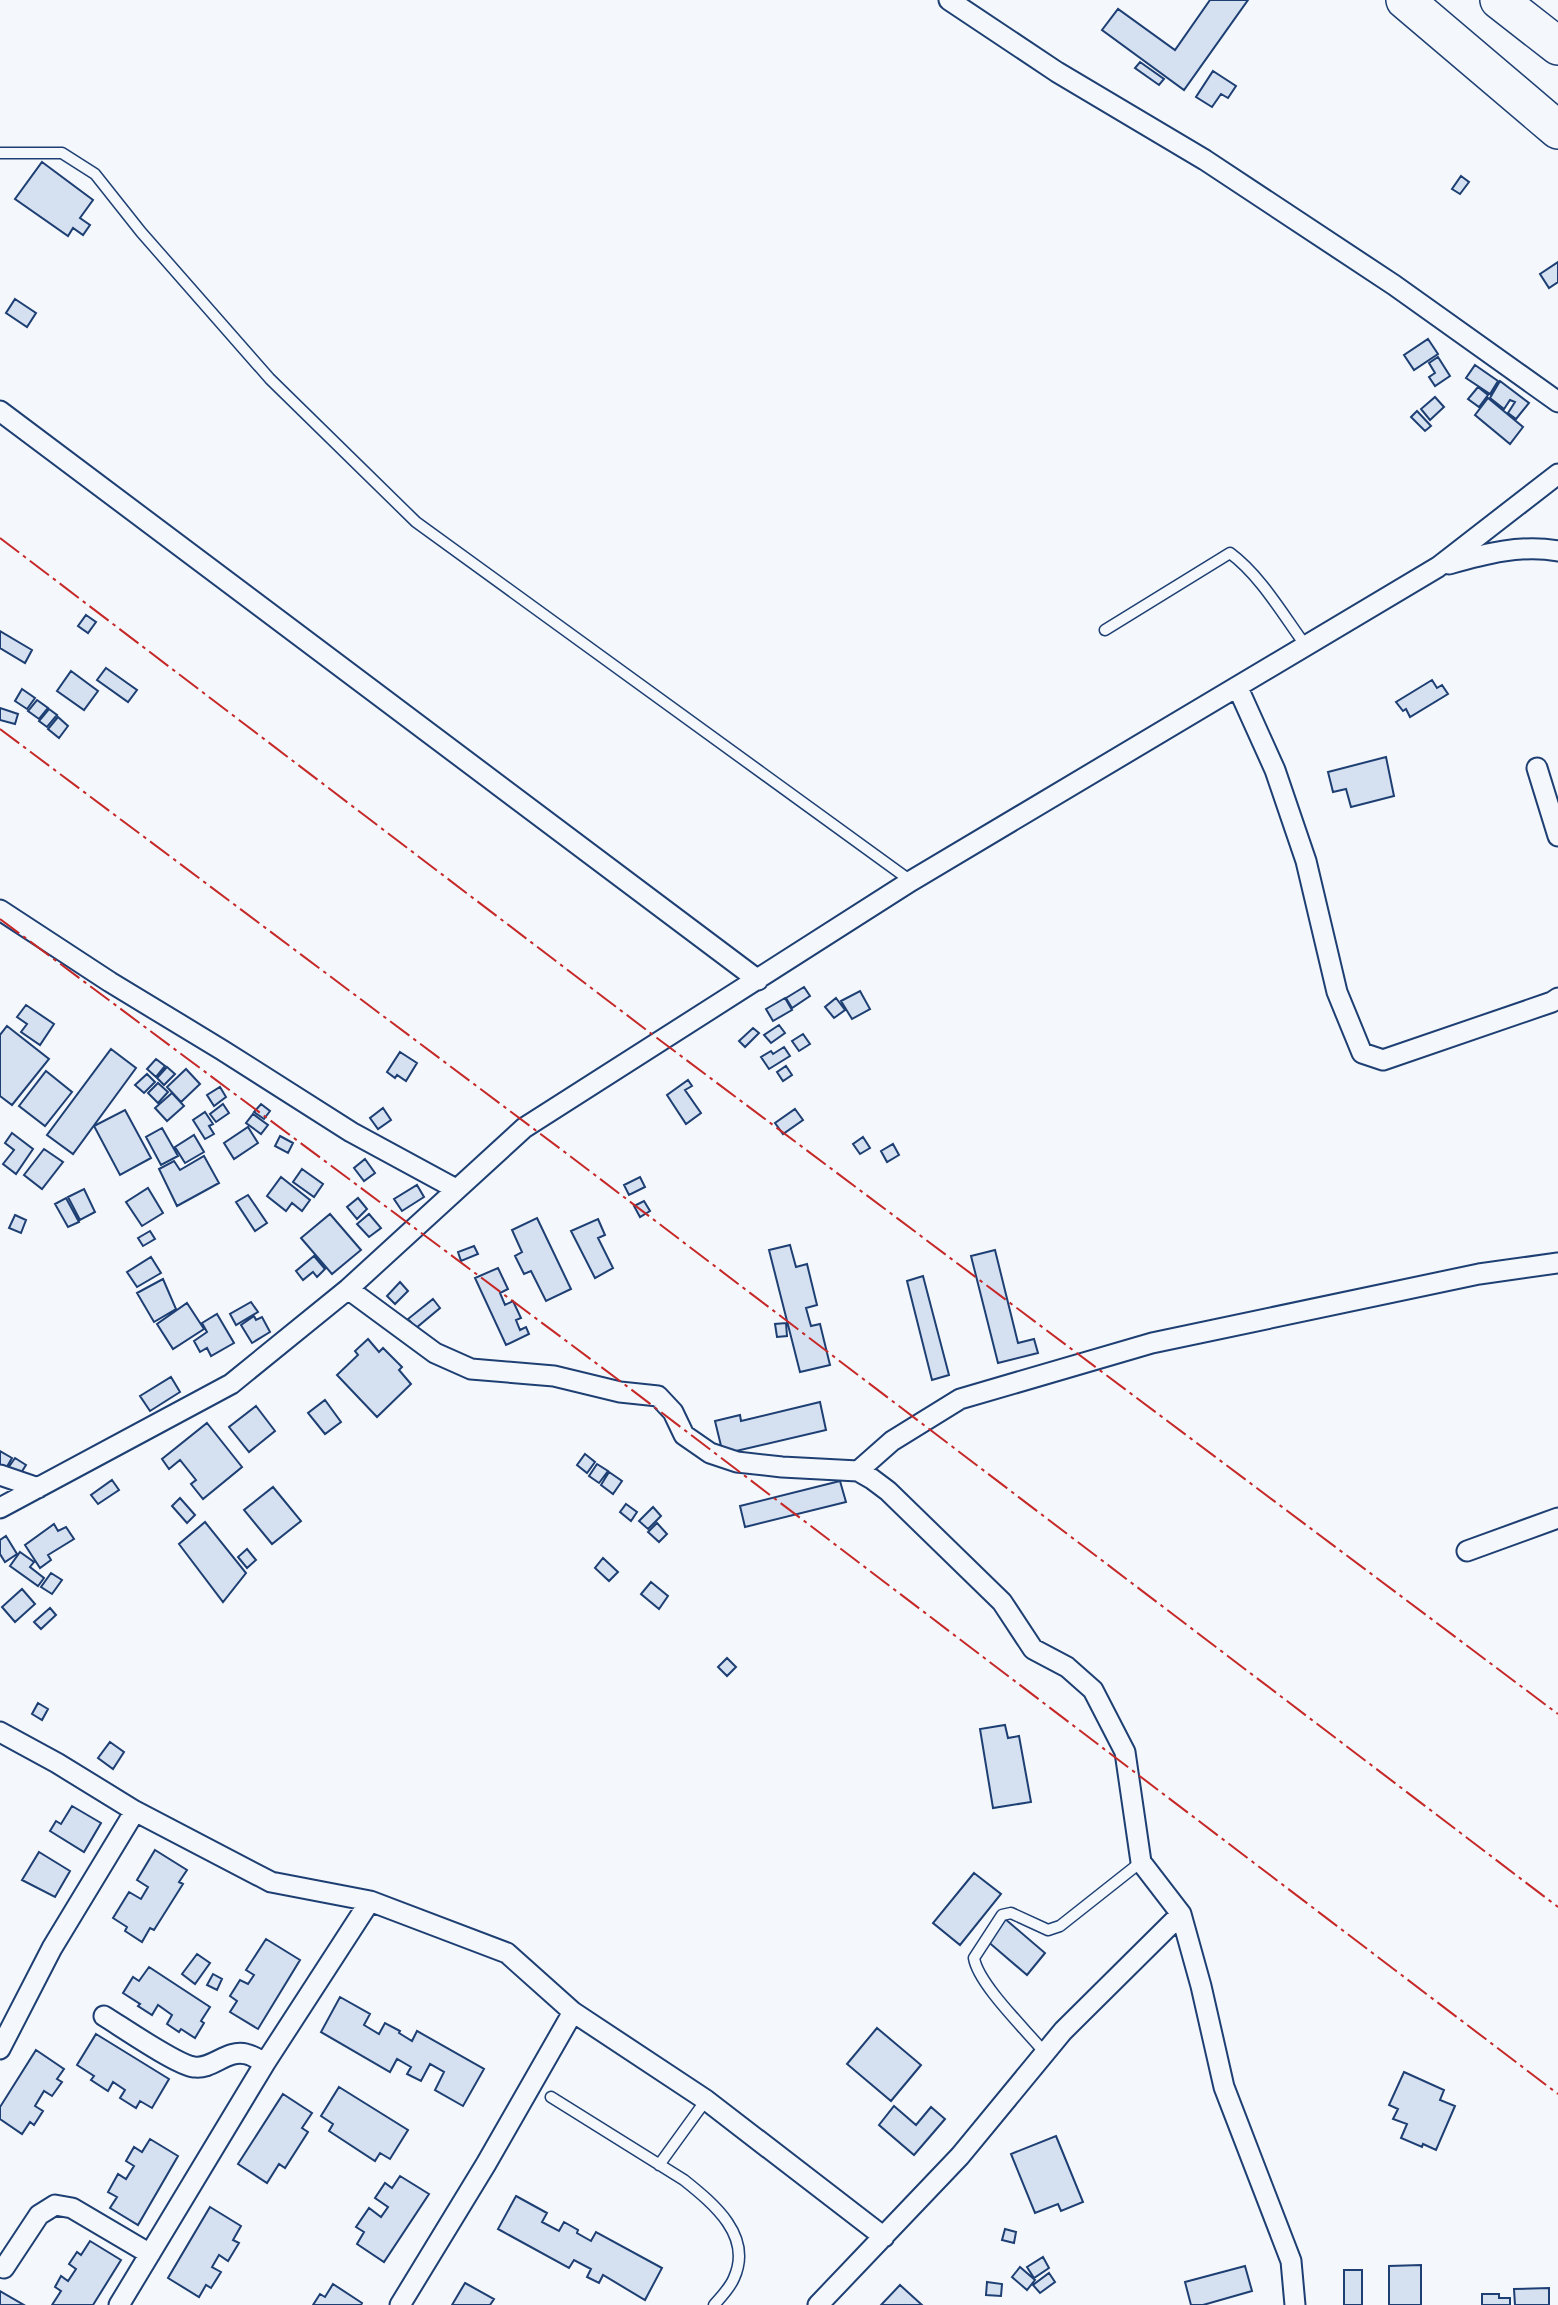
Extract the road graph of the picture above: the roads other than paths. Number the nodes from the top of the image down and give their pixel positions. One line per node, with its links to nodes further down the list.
1 (949, 0): 7 (street)
2 (1405, 0): 5 (highway)
3 (1499, 0): 4 (highway)
4 (1558, 46)
5 (1558, 130)
6 (0, 153): 17 (lane)
7 (1558, 402)
8 (0, 411): 19 (street)
9 (1558, 474): 11 (street)
10 (1558, 551): 11 (street)
11 (1438, 567): 13 (street)
12 (1105, 630): 13 (lane)
13 (1307, 647): 14 (street)
14 (1238, 688): 17 (street); 20 (street)
15 (1537, 768): 16 (street)
16 (1558, 836)
17 (911, 881): 19 (street)
18 (0, 910): 21 (street)
19 (758, 981): 21 (street)
20 (1558, 998)
21 (456, 1189): 23 (street)
22 (1558, 1263): 24 (street)
23 (348, 1289): 24 (street); 26 (street)
24 (858, 1471): 32 (street)
25 (0, 1475): 26 (street)
26 (38, 1488): 27 (street)
27 (0, 1508)
28 (1558, 1518): 29 (street)
29 (1467, 1551)
30 (0, 1732): 31 (street)
31 (135, 1811): 33 (street); 37 (street)
32 (1141, 1862): 34 (street); 38 (lane)
33 (370, 1901): 35 (street); 39 (street)
34 (1181, 1914): 38 (street); 50 (street)
35 (573, 2012): 41 (street); 47 (street)
36 (104, 2016): 39 (street)
37 (0, 2049)
38 (1045, 2053): 43 (street)
39 (265, 2063): 44 (street)
40 (551, 2097): 42 (lane)
41 (706, 2099): 42 (lane); 43 (street)
42 (659, 2165): 48 (lane)
43 (884, 2237): 49 (street)
44 (150, 2254): 45 (street); 46 (street)
45 (4, 2268)
46 (119, 2305)
47 (400, 2305)
48 (714, 2305)
49 (818, 2305)
50 (1294, 2305)

